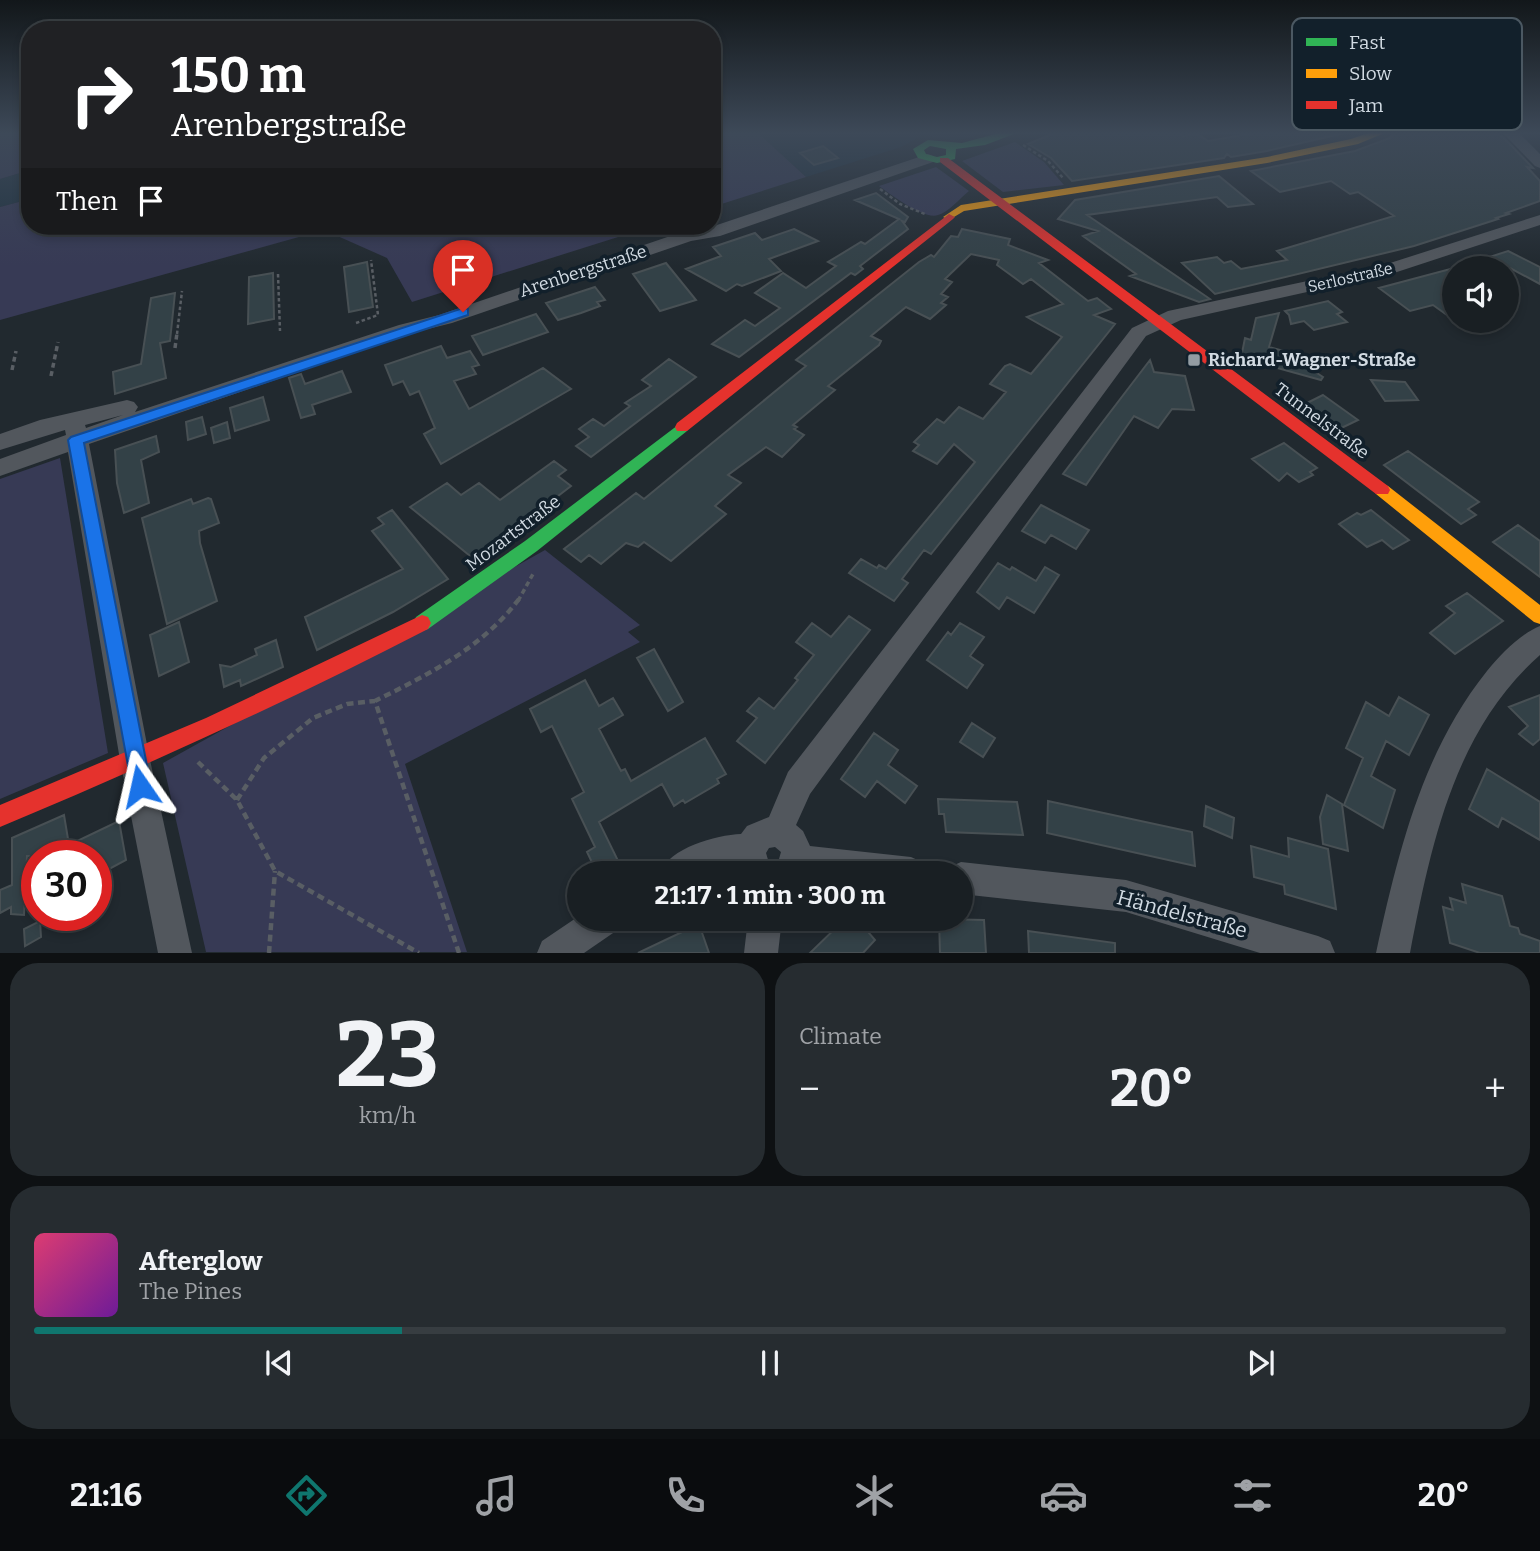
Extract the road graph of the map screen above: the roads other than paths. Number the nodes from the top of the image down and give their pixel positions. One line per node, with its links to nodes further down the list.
1 (862, 176): 6 (street, Arenbergstraße)
2 (877, 176): 8 (street, Arenbergstraße)
3 (965, 176): 5 (street, Tunnelstraße)
4 (1165, 176): 5 (street, Mozartstraße)
5 (998, 201): 11 (street, Tunnelstraße); 17 (street, Mozartstraße)
6 (721, 216)
7 (1540, 220): 11 (street, Serlostraße)
8 (721, 230)
9 (662, 235): 12 (street, Arenbergstraße)
10 (694, 235): 12 (street, Arenbergstraße)
11 (1157, 321): 15 (street, Tunnelstraße); 19 (street)
12 (75, 431): 13 (street, Arenbergstraße); 14 (street, Arenbergstraße); 17 (street)
13 (0, 442)
14 (0, 468)
15 (1540, 616)
16 (1540, 638): 31 (street)
17 (135, 760): 18 (street, Mozartstraße); 27 (street)
18 (0, 816)
19 (778, 831): 22 (street); 23 (street)
20 (698, 861): 21 (street)
21 (752, 861)
22 (753, 861)
23 (794, 861)
24 (973, 879): 30 (street, Händelstraße)
25 (586, 931): 28 (street)
26 (764, 931): 29 (street)
27 (175, 953)
28 (554, 953)
29 (761, 953)
30 (1318, 953)
31 (1393, 953)

